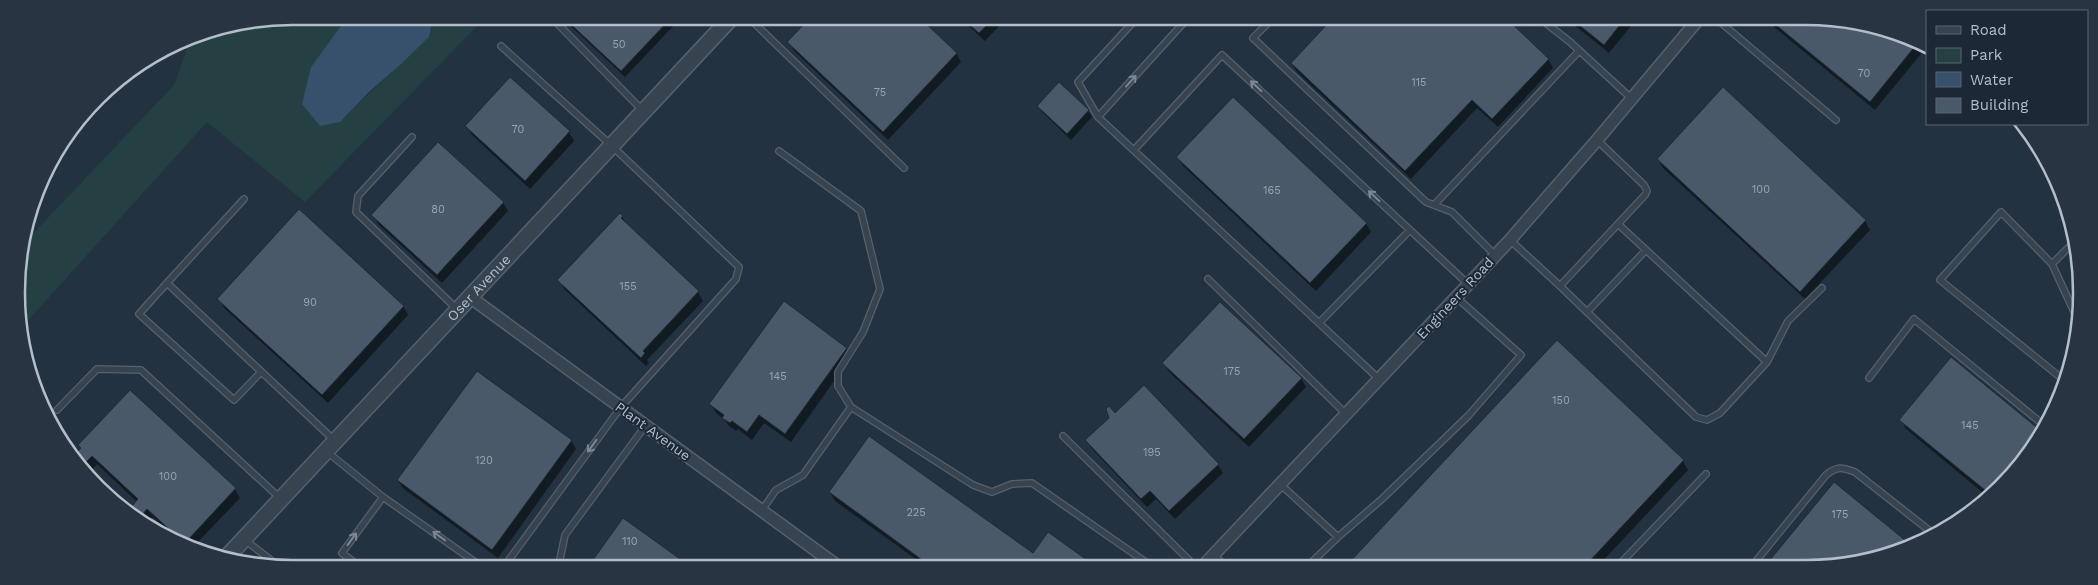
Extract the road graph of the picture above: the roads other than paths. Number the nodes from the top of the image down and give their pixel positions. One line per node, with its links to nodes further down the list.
1 (559, 25): 13 (lane)
2 (725, 25): 13 (street, Oser Avenue)
3 (756, 25): 21 (lane)
4 (1130, 25): 14 (lane)
5 (1182, 25): 14 (lane, one-way to 5)
6 (1266, 25): 23 (lane)
7 (1548, 25): 11 (lane)
8 (1694, 25): 12 (street, Engineers Road)
9 (1724, 25): 15 (lane)
10 (501, 46): 18 (lane)
11 (1579, 51): 12 (lane); 23 (lane)
12 (1632, 99): 17 (street, Engineers Road)
13 (644, 111): 18 (street, Oser Avenue)
14 (1098, 117): 19 (lane)
15 (1836, 120)
16 (412, 137): 39 (lane)
17 (1597, 140): 24 (lane); 26 (street, Engineers Road)
18 (612, 146): 37 (street, Oser Avenue); 47 (lane)
19 (1134, 150): 25 (lane, one-way to 19); 41 (lane)
20 (779, 151): 48 (lane)
21 (904, 168)
22 (244, 199): 32 (lane)
23 (1435, 204): 29 (lane)
24 (1618, 224): 28 (lane); 34 (lane)
25 (1410, 230): 33 (lane); 41 (lane)
26 (1510, 240): 29 (street, Engineers Road); 34 (lane)
27 (2069, 247): 30 (lane)
28 (1646, 250): 40 (lane); 42 (lane)
29 (1495, 256): 33 (street, Engineers Road)
30 (2052, 264): 38 (lane); 44 (lane)
31 (1208, 279): 50 (lane)
32 (167, 283): 43 (lane); 43 (lane)
33 (1468, 284): 36 (street, Engineers Road)
34 (1560, 286): 40 (lane)
35 (1822, 288): 42 (lane)
36 (1456, 296): 46 (street, Engineers Road); 61 (lane)
37 (470, 297): 39 (street, Oser Avenue); 47 (street, Plant Avenue)
38 (2072, 308)
39 (458, 310): 54 (street, Oser Avenue)
40 (1587, 312): 42 (lane)
41 (1319, 323): 46 (lane)
42 (1767, 362)
43 (261, 372): 54 (lane)
44 (2059, 377)
45 (1869, 378): 51 (lane)
46 (1379, 379): 50 (street, Engineers Road)
47 (621, 407): 52 (street, Plant Avenue); 68 (lane, one-way to 68)
48 (850, 407): 59 (lane); 71 (lane)
49 (57, 410): 58 (lane)
50 (1346, 414): 56 (street, Engineers Road)
51 (2039, 421)
52 (646, 425): 59 (street, Plant Avenue); 69 (lane)
53 (1062, 436): 72 (lane)
54 (330, 446): 57 (lane); 58 (street, Oser Avenue)
55 (1706, 474): 76 (lane)
56 (1280, 484): 61 (lane); 64 (street, Engineers Road)
57 (383, 497): 66 (lane, one-way to 57); 67 (lane, one-way to 57)
58 (281, 499): 62 (street, Oser Avenue)
59 (762, 510): 70 (street, Plant Avenue)
60 (1928, 530): 77 (lane)
61 (1338, 537): 75 (lane)
62 (244, 539): 63 (street, Oser Avenue); 65 (lane)
63 (231, 553)
64 (1213, 555): 73 (street, Engineers Road); 74 (lane)
65 (269, 559)
66 (351, 560)
67 (472, 560)
68 (509, 560)
69 (559, 560)
70 (827, 560)
71 (1143, 560)
72 (1189, 560)
73 (1208, 560)
74 (1219, 560)
75 (1314, 560)
76 (1624, 560)
77 (1757, 560)

